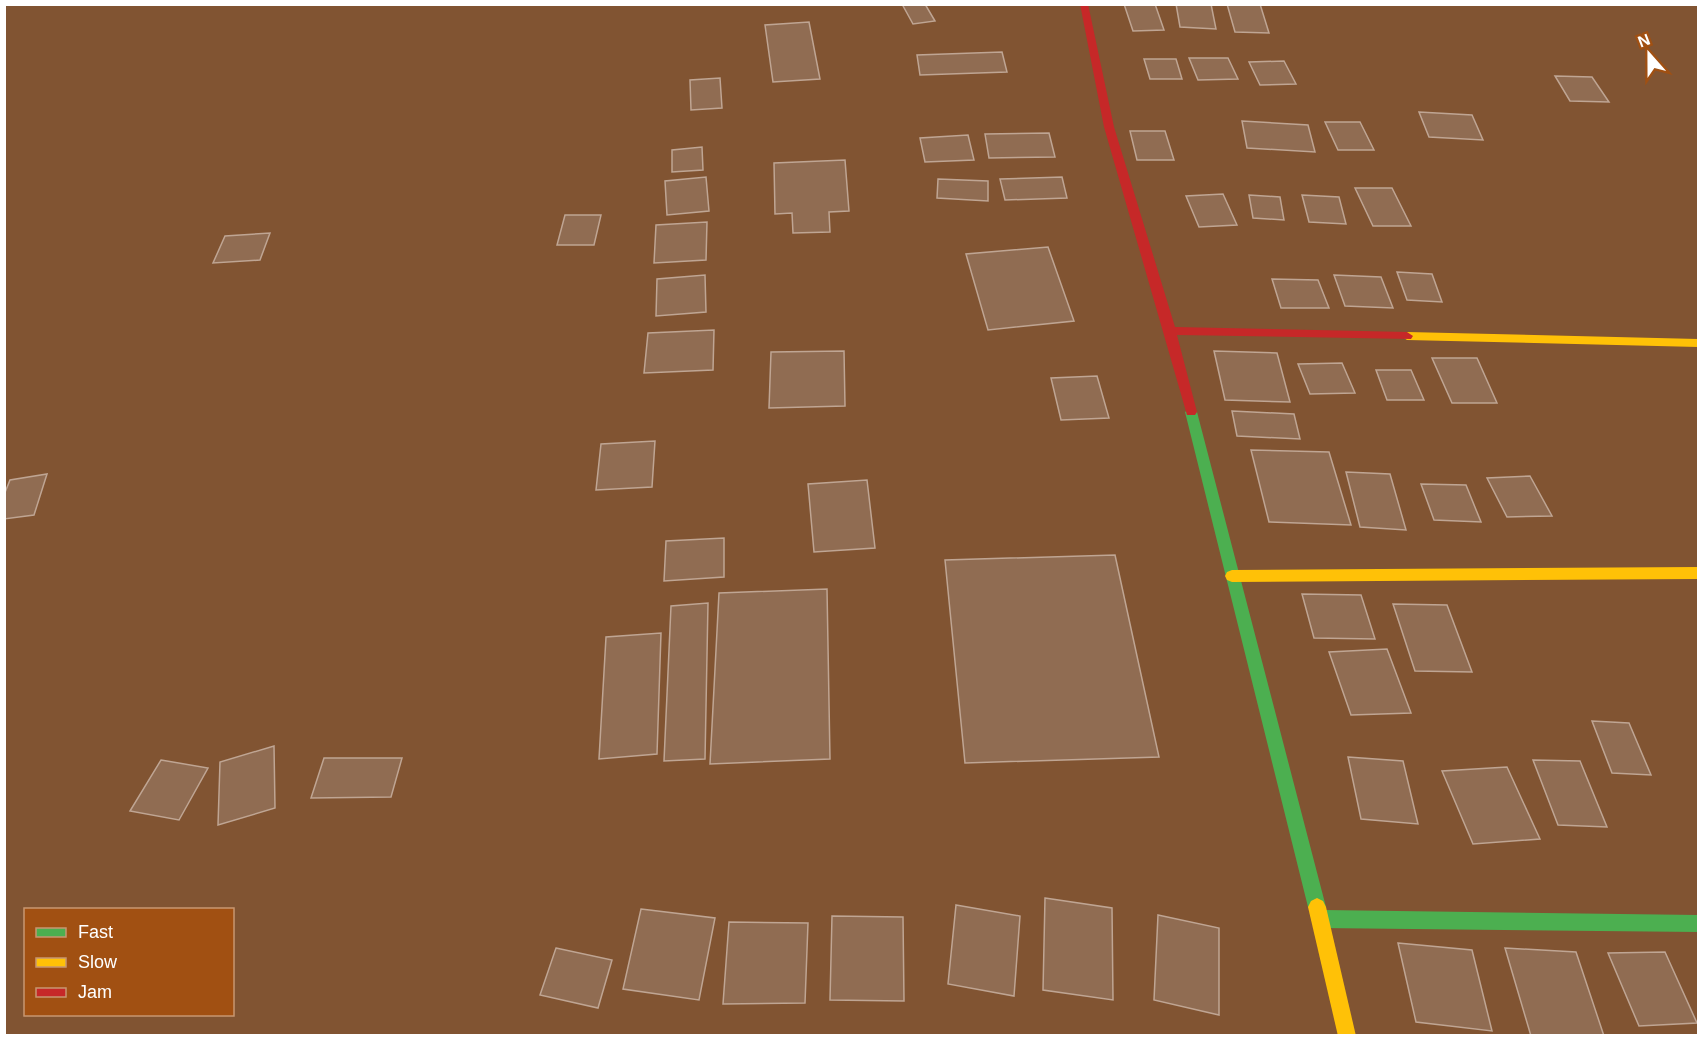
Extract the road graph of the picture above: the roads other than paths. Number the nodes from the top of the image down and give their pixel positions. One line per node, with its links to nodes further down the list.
1 (1084, 4): 2 (street)
2 (1170, 332): 3 (street); 5 (street)
3 (1698, 343)
4 (1698, 573): 5 (street)
5 (1232, 576): 6 (street)
6 (1320, 919): 7 (street); 8 (street)
7 (1698, 924)
8 (1347, 1035)

